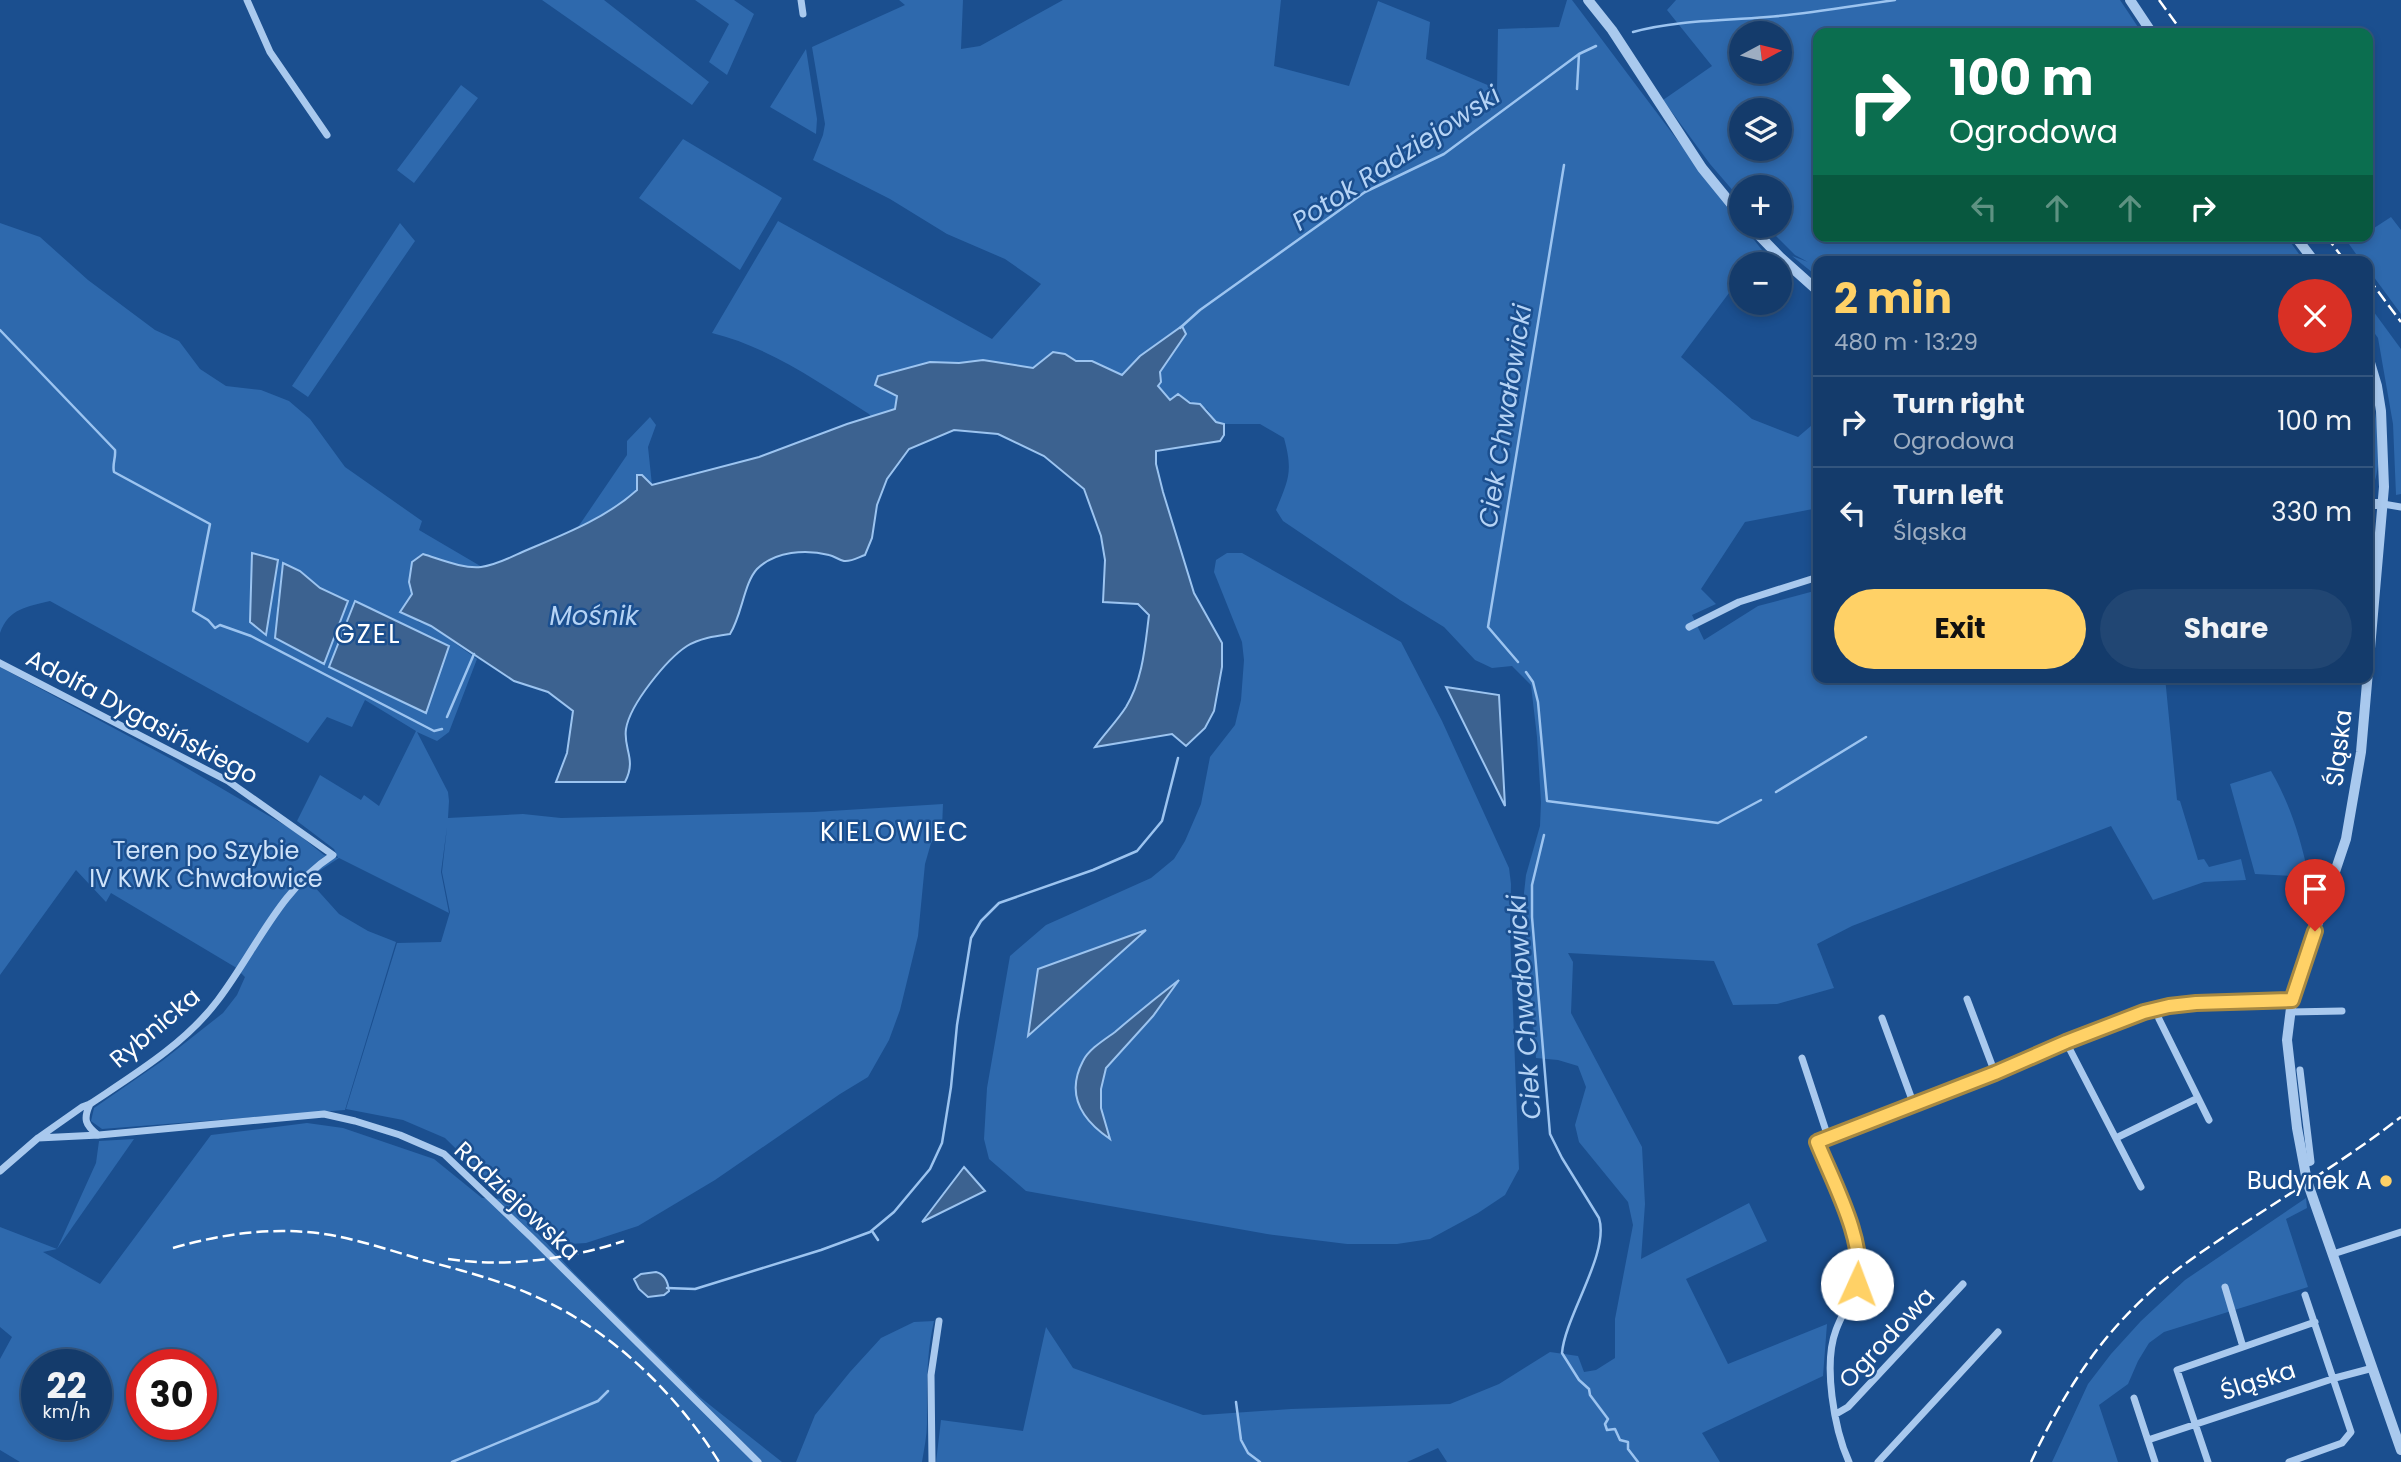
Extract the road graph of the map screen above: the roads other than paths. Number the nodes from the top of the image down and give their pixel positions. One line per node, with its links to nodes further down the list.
1 (247, 0): 7 (street)
2 (801, 0): 5 (street)
3 (1588, 0): 8 (street)
4 (2130, 0): 6 (street)
5 (803, 14)
6 (2149, 28)
7 (327, 135)
8 (1729, 202)
9 (1762, 238): 12 (street)
10 (2300, 242): 11 (street)
11 (2310, 256)
12 (1813, 287)
13 (2373, 373): 15 (street, Śląska)
14 (2373, 504): 15 (street)
15 (2383, 504): 16 (street); 18 (street, Śląska)
16 (2401, 507)
17 (1813, 579): 19 (street)
18 (2373, 619)
19 (1689, 627)
20 (0, 663): 22 (street, Adolfa Dygasińskiego)
21 (2367, 683): 24 (street, Śląska)
22 (333, 855): 33 (street, Rybnicka)
23 (1967, 999): 31 (street)
24 (2291, 1006): 25 (street); 26 (street); 40 (street, Śląska)
25 (2156, 1009): 28 (street); 32 (street)
26 (2342, 1011)
27 (1882, 1018): 34 (street)
28 (2066, 1042): 31 (street); 39 (street)
29 (1802, 1058): 37 (street, Ogrodowa)
30 (2300, 1070): 40 (street, Śląska)
31 (1995, 1073): 34 (street)
32 (2198, 1098): 35 (street); 39 (street)
33 (90, 1104): 36 (street); 38 (street, Rybnicka)
34 (1914, 1105): 37 (street)
35 (2209, 1120)
36 (99, 1135): 38 (street, Radziejowska); 59 (street, Radziejowska)
37 (1828, 1137): 55 (street, Ogrodowa)
38 (38, 1138): 41 (street, Rybnicka)
39 (2116, 1138): 42 (street)
40 (2303, 1164): 44 (street, Śląska)
41 (0, 1171)
42 (2141, 1187)
43 (2401, 1232): 44 (street)
44 (2333, 1254): 52 (street, Śląska)
45 (1963, 1284): 55 (street, Ogrodowa)
46 (2225, 1287): 51 (street, Śląska)
47 (2305, 1295): 49 (street, Śląska)
48 (939, 1321): 60 (street)
49 (2315, 1322): 51 (street, Śląska); 53 (street, Śląska)
50 (1998, 1332): 62 (street)
51 (2243, 1347): 56 (street, Śląska)
52 (2373, 1368): 53 (street, Śląska); 58 (street, Śląska)
53 (2334, 1378): 56 (street, Śląska); 65 (street, Śląska)
54 (2134, 1398): 57 (street)
55 (1836, 1414): 61 (street, Ogrodowa)
56 (2194, 1424): 57 (street, Śląska); 64 (street, Śląska)
57 (2148, 1440): 63 (street)
58 (2401, 1450)
59 (758, 1462)
60 (932, 1462)
61 (1849, 1462)
62 (1878, 1462)
63 (2155, 1462)
64 (2208, 1462)
65 (2289, 1462)

